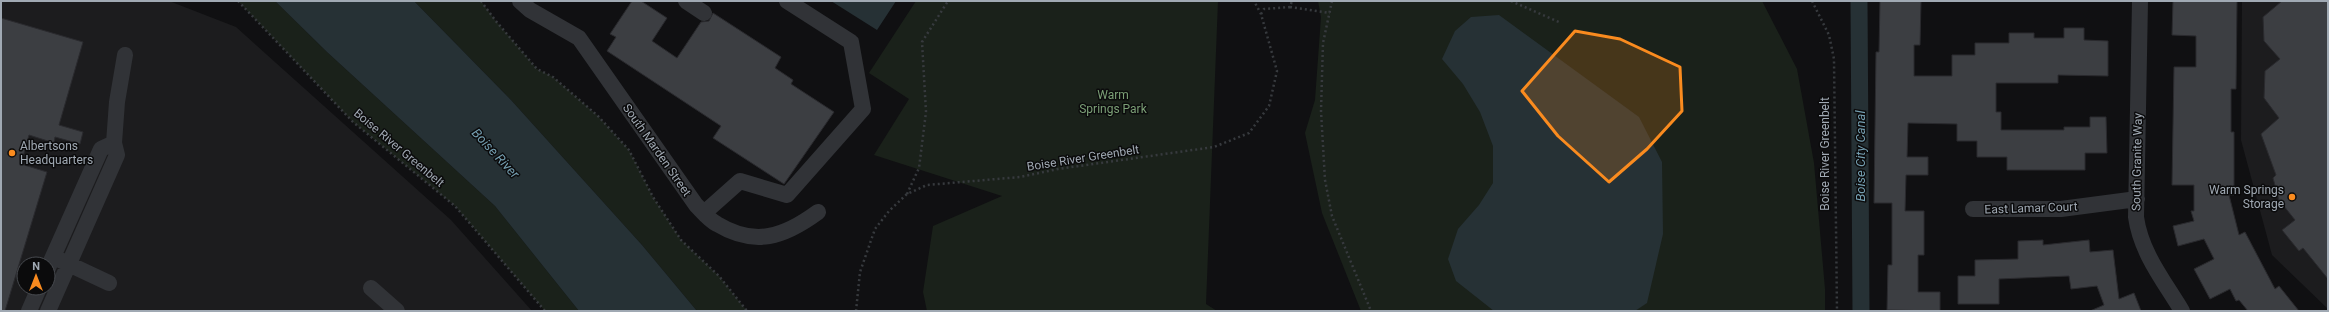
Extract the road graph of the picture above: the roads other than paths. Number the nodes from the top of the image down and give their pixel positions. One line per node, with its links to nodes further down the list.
1 (520, 1): 11 (street, South Marden Street)
2 (686, 1): 5 (street)
3 (787, 1): 11 (street)
4 (2140, 1): 8 (street, South Granite Way)
5 (704, 13)
6 (126, 55): 7 (street)
7 (114, 143): 12 (street); 14 (street)
8 (2137, 199): 9 (street, East Lamar Court); 21 (street, South Granite Way)
9 (1973, 209)
10 (818, 212): 11 (street, South Marden Street)
11 (704, 213)
12 (53, 256)
13 (56, 263): 14 (street)
14 (68, 264): 15 (street); 19 (street)
15 (109, 283)
16 (371, 288): 20 (street)
17 (36, 296): 18 (street)
18 (29, 311)
19 (48, 311)
20 (397, 311)
21 (2182, 311)

